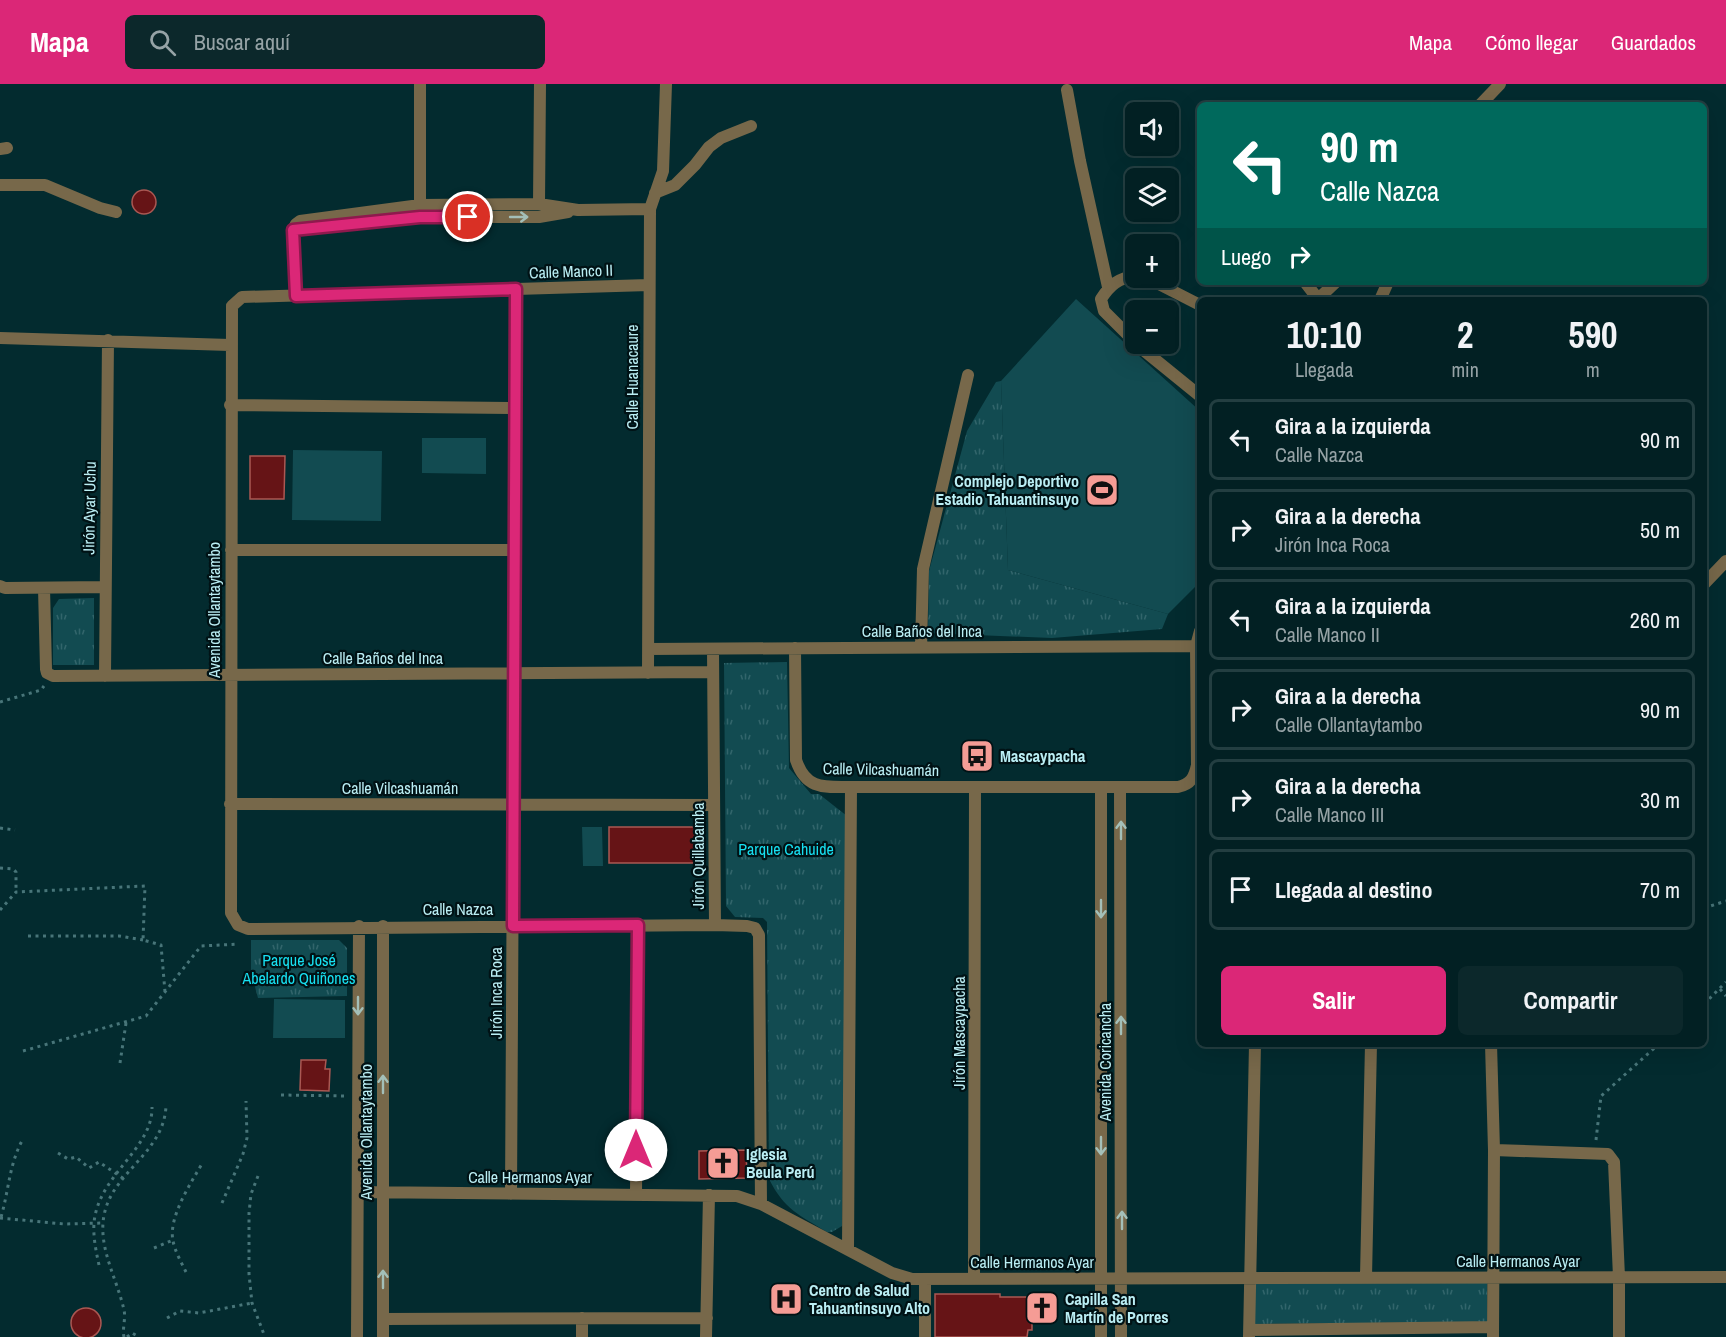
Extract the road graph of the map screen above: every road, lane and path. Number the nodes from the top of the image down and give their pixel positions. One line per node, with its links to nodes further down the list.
1 (420, 84): 11 (street)
2 (540, 84): 10 (street)
3 (666, 84): 9 (street, Calle Huanacaure)
4 (1500, 84): 6 (street)
5 (1067, 90): 20 (street)
6 (1483, 102)
7 (751, 126): 9 (street)
8 (0, 185): 14 (street)
9 (655, 193): 12 (street, Calle Huanacaure)
10 (539, 204): 11 (street); 13 (street)
11 (420, 205): 15 (street)
12 (650, 209): 13 (street); 17 (street, Calle Huanacaure)
13 (578, 210): 15 (street, one-way to 13)
14 (116, 212)
15 (297, 226): 23 (street)
16 (1125, 278): 20 (street)
17 (649, 285): 22 (street, Calle Manco II); 48 (street, Calle Huanacaure)
18 (1307, 285): 25 (street)
19 (1333, 285): 26 (street)
20 (1108, 286): 28 (street)
21 (1167, 288): 27 (street)
22 (516, 289): 23 (street, Calle Manco II); 36 (street, Jirón Inca Roca)
23 (296, 296): 24 (street, Calle Manco II)
24 (242, 297): 31 (street, Avenida Ollantaytambo)
25 (1316, 297)
26 (1320, 297)
27 (1197, 303)
28 (1125, 332)
29 (0, 338): 30 (street)
30 (108, 340): 31 (street); 42 (street, Jirón Ayar Uchu)
31 (230, 345): 35 (street, Avenida Ollantaytambo)
32 (1149, 354): 34 (street)
33 (968, 375): 47 (street)
34 (1197, 394)
35 (230, 405): 36 (street); 37 (street, Avenida Ollantaytambo)
36 (515, 408): 38 (street, Jirón Inca Roca)
37 (231, 550): 38 (street); 53 (street, Avenida Ollantaytambo)
38 (514, 550): 52 (street, Jirón Inca Roca)
39 (1726, 561): 40 (street)
40 (1707, 581)
41 (0, 586): 43 (street)
42 (105, 587): 43 (street); 55 (street, Jirón Ayar Uchu)
43 (44, 588): 54 (street)
44 (1197, 642): 45 (street)
45 (1196, 646): 47 (street, Calle Baños del Inca); 60 (street, Calle Vilcashuamán)
46 (795, 648): 47 (street, Calle Baños del Inca); 49 (street, Calle Baños del Inca); 57 (street, Calle Vilcashuamán)
47 (921, 648)
48 (648, 649): 49 (street, Calle Baños del Inca); 51 (street, Calle Huanacaure)
49 (713, 649): 50 (street, Jirón Quillabamba)
50 (713, 672): 51 (street, Calle Baños del Inca); 63 (street, Jirón Quillabamba)
51 (648, 673): 52 (street, Calle Baños del Inca)
52 (514, 674): 53 (street, Calle Baños del Inca); 62 (street, Jirón Inca Roca)
53 (230, 675): 55 (street, Calle Baños del Inca); 61 (street, Avenida Ollantaytambo)
54 (53, 676): 55 (street, Calle Baños del Inca); 56 (path)
55 (105, 676)
56 (0, 702)
57 (850, 787): 58 (street, Calle Vilcashuamán); 117 (street)
58 (975, 787): 59 (street, Calle Vilcashuamán); 128 (street, Jirón Mascaypacha)
59 (1101, 787): 60 (street, Calle Vilcashuamán); 123 (street, Avenida Coricancha, one-way to 123)
60 (1120, 787): 124 (street, Avenida Coricancha, one-way to 60)
61 (230, 804): 62 (street, Calle Vilcashuamán); 73 (street, Avenida Ollantaytambo)
62 (513, 805): 63 (street, Calle Vilcashuamán); 76 (street, Jirón Inca Roca)
63 (714, 805): 72 (street, Jirón Quillabamba)
64 (0, 828): 65 (path)
65 (15, 830)
66 (0, 868): 67 (path)
67 (16, 892): 70 (path); 78 (path)
68 (1726, 901): 69 (path)
69 (1707, 907)
70 (0, 910)
71 (638, 925): 72 (street, Calle Nazca); 76 (street, Calle Nazca); 108 (street)
72 (715, 925): 111 (street, Jirón Quillabamba)
73 (238, 926): 74 (street, Calle Nazca)
74 (359, 926): 75 (street, Calle Nazca); 93 (street, Avenida Ollantaytambo, one-way to 93)
75 (382, 926): 76 (street, Calle Nazca); 106 (street, Avenida Ollantaytambo, one-way to 75)
76 (513, 926): 107 (street, Jirón Inca Roca)
77 (28, 936): 78 (path)
78 (143, 940): 82 (path)
79 (239, 944): 82 (path)
80 (1726, 982): 81 (path)
81 (1720, 989): 83 (path); 84 (path)
82 (165, 992): 85 (path)
83 (1726, 996)
84 (1707, 1001)
85 (126, 1023): 90 (path); 91 (path)
86 (1255, 1047): 125 (street)
87 (1371, 1047): 126 (street)
88 (1491, 1047): 98 (street)
89 (1656, 1047): 100 (path)
90 (23, 1051)
91 (120, 1064)
92 (281, 1095): 93 (path)
93 (358, 1096): 105 (street, Avenida Ollantaytambo)
94 (246, 1101): 110 (path)
95 (166, 1105): 104 (path)
96 (152, 1107): 102 (path)
97 (23, 1139): 112 (path)
98 (1494, 1150): 100 (street); 120 (street)
99 (58, 1152): 102 (path)
100 (1594, 1154): 121 (street)
101 (203, 1162): 115 (path)
102 (116, 1173): 104 (path); 113 (path)
103 (258, 1176): 129 (path)
104 (124, 1179): 114 (path)
105 (358, 1192): 106 (street, Calle Hermanos Ayar); 139 (street, Avenida Ollantaytambo)
106 (383, 1192): 107 (street, Calle Hermanos Ayar); 133 (street, Avenida Ollantaytambo, one-way to 106)
107 (511, 1194): 108 (street, Calle Hermanos Ayar)
108 (636, 1195): 109 (street, Calle Hermanos Ayar)
109 (709, 1196): 111 (street, Calle Hermanos Ayar); 132 (street)
110 (222, 1203)
111 (761, 1204): 117 (street, Calle Hermanos Ayar)
112 (0, 1218): 113 (path)
113 (94, 1223): 114 (path); 118 (path)
114 (103, 1223): 136 (path)
115 (173, 1240): 116 (path); 119 (path)
116 (154, 1248)
117 (848, 1249): 127 (street, Calle Hermanos Ayar)
118 (99, 1265)
119 (186, 1272)
120 (1493, 1277): 121 (street, Calle Hermanos Ayar); 126 (street, Calle Hermanos Ayar); 134 (street)
121 (1619, 1277): 122 (street, Calle Hermanos Ayar); 146 (street)
122 (1726, 1277)
123 (1101, 1278): 124 (street, Calle Hermanos Ayar); 128 (street, Calle Hermanos Ayar); 144 (street, Avenida Coricancha)
124 (1122, 1278): 125 (street, Calle Hermanos Ayar); 145 (street, Avenida Coricancha)
125 (1249, 1278): 126 (street, Calle Hermanos Ayar); 135 (street)
126 (1366, 1278)
127 (925, 1279): 128 (street, Calle Hermanos Ayar); 143 (street)
128 (975, 1279)
129 (252, 1303): 130 (path); 138 (path)
130 (167, 1318)
131 (582, 1318): 132 (street); 133 (street); 141 (street)
132 (707, 1318): 142 (street)
133 (383, 1319): 140 (street, Avenida Ollantaytambo)
134 (1493, 1332): 135 (street)
135 (1249, 1333)
136 (126, 1337): 137 (path)
137 (139, 1337)
138 (265, 1337)
139 (357, 1337)
140 (383, 1337)
141 (582, 1337)
142 (706, 1337)
143 (925, 1337)
144 (1101, 1337)
145 (1121, 1337)
146 (1619, 1337)

